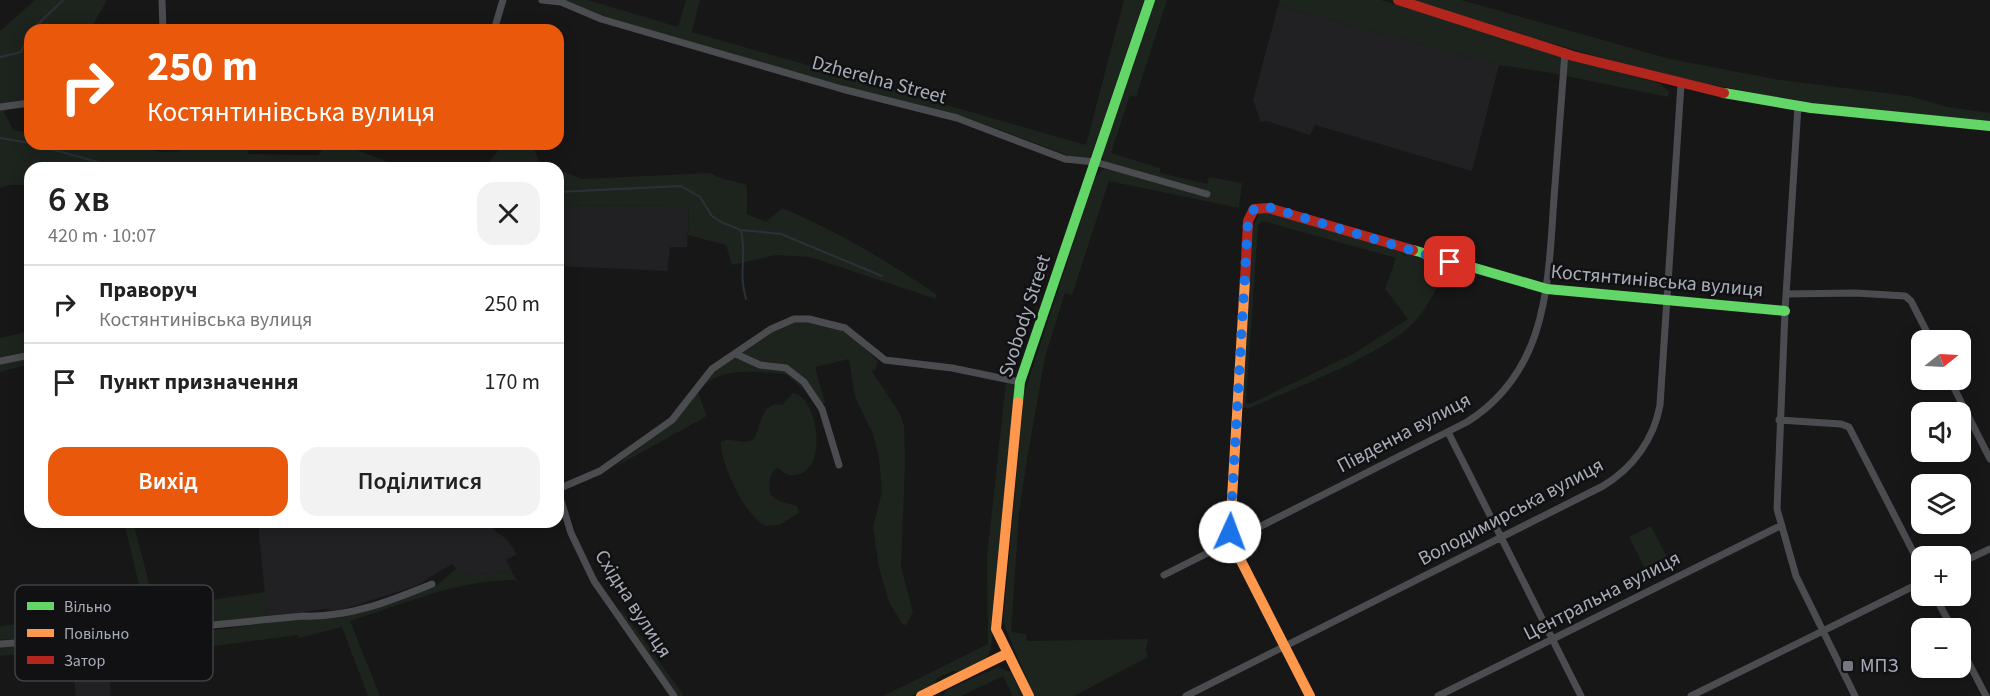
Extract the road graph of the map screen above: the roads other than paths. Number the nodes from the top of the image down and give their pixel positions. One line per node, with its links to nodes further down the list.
1 (162, 0): 6 (street)
2 (503, 0): 7 (street)
3 (542, 0): 14 (street, Dzherelna Street)
4 (1150, 0): 14 (street, Svobody Street)
5 (1398, 0): 8 (street)
6 (163, 24)
7 (496, 24)
8 (1565, 52): 9 (street); 16 (street, Південна вулиця)
9 (1681, 84): 11 (street); 18 (street, Володимирська вулиця)
10 (24, 104): 12 (street)
11 (1798, 106): 13 (street); 17 (street)
12 (0, 107)
13 (1990, 126)
14 (1095, 162): 15 (street, Dzherelna Street); 24 (street, Svobody Street)
15 (1207, 194)
16 (1547, 289): 18 (street, Костянтинівська вулиця); 27 (street, Південна вулиця); 34 (street, Костянтинівська вулиця)
17 (1786, 294): 19 (street); 20 (street)
18 (1667, 301): 19 (street, Костянтинівська вулиця); 33 (street, Володимирська вулиця)
19 (1785, 311): 26 (street)
20 (1926, 330)
21 (736, 354): 24 (street); 29 (street); 30 (street)
22 (24, 356): 23 (street)
23 (0, 361)
24 (1020, 382): 47 (street, Svobody Street)
25 (1955, 390): 28 (street)
26 (1779, 420): 32 (street); 35 (street)
27 (1448, 432): 33 (street); 34 (street, Південна вулиця)
28 (1990, 459)
29 (838, 465)
30 (564, 487)
31 (564, 510): 49 (street, Східна вулиця)
32 (1780, 526): 42 (street); 43 (street, Центральна вулиця)
33 (1501, 537): 43 (street); 46 (street, Володимирська вулиця)
34 (1232, 541): 38 (street, Південна вулиця); 46 (street, Костянтинівська вулиця)
35 (1911, 548)
36 (1990, 549): 37 (street)
37 (1971, 558)
38 (1164, 575)
39 (432, 584): 41 (street)
40 (1911, 587): 42 (street)
41 (213, 625)
42 (1821, 630): 56 (street); 57 (street)
43 (1552, 640): 54 (street, Центральна вулиця); 55 (street)
44 (15, 643): 45 (street)
45 (0, 644)
46 (1285, 646): 52 (street, Володимирська вулиця); 53 (street, Костянтинівська вулиця)
47 (1008, 653): 50 (street); 51 (street, Svobody Street)
48 (1971, 667): 58 (street)
49 (674, 696)
50 (921, 696)
51 (1029, 696)
52 (1186, 696)
53 (1310, 696)
54 (1438, 696)
55 (1581, 696)
56 (1690, 696)
57 (1855, 696)
58 (1986, 696)

